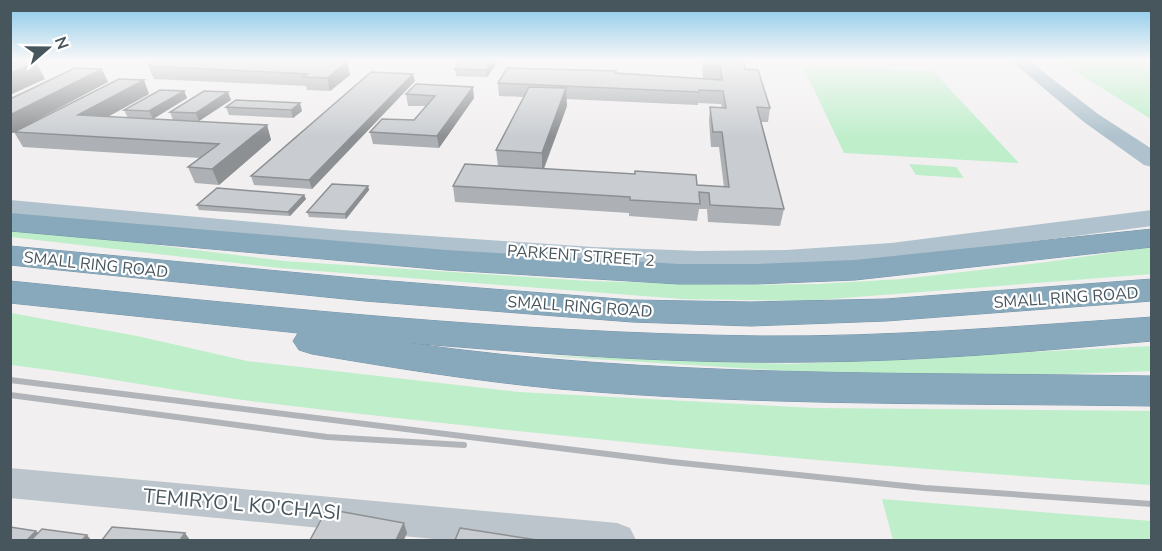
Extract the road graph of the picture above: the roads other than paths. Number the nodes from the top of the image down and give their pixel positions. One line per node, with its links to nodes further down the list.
1 (1050, 86): 4 (main road)
2 (1079, 86): 3 (main road)
3 (1093, 96)
4 (1151, 160)
5 (10, 208): 6 (main road, PARKENT STREET 2)
6 (1152, 218)
7 (10, 222): 8 (highway)
8 (1152, 238)
9 (10, 255): 10 (highway, SMALL RING ROAD)
10 (1152, 290)
11 (10, 292): 12 (highway)
12 (62, 297): 13 (highway); 14 (highway)
13 (1152, 329)
14 (1152, 391)
15 (10, 483): 16 (street, TEMIRYO'L KO'CHASI)
16 (573, 538): 17 (street, TEMIRYO'L KO'CHASI)
17 (617, 540)

